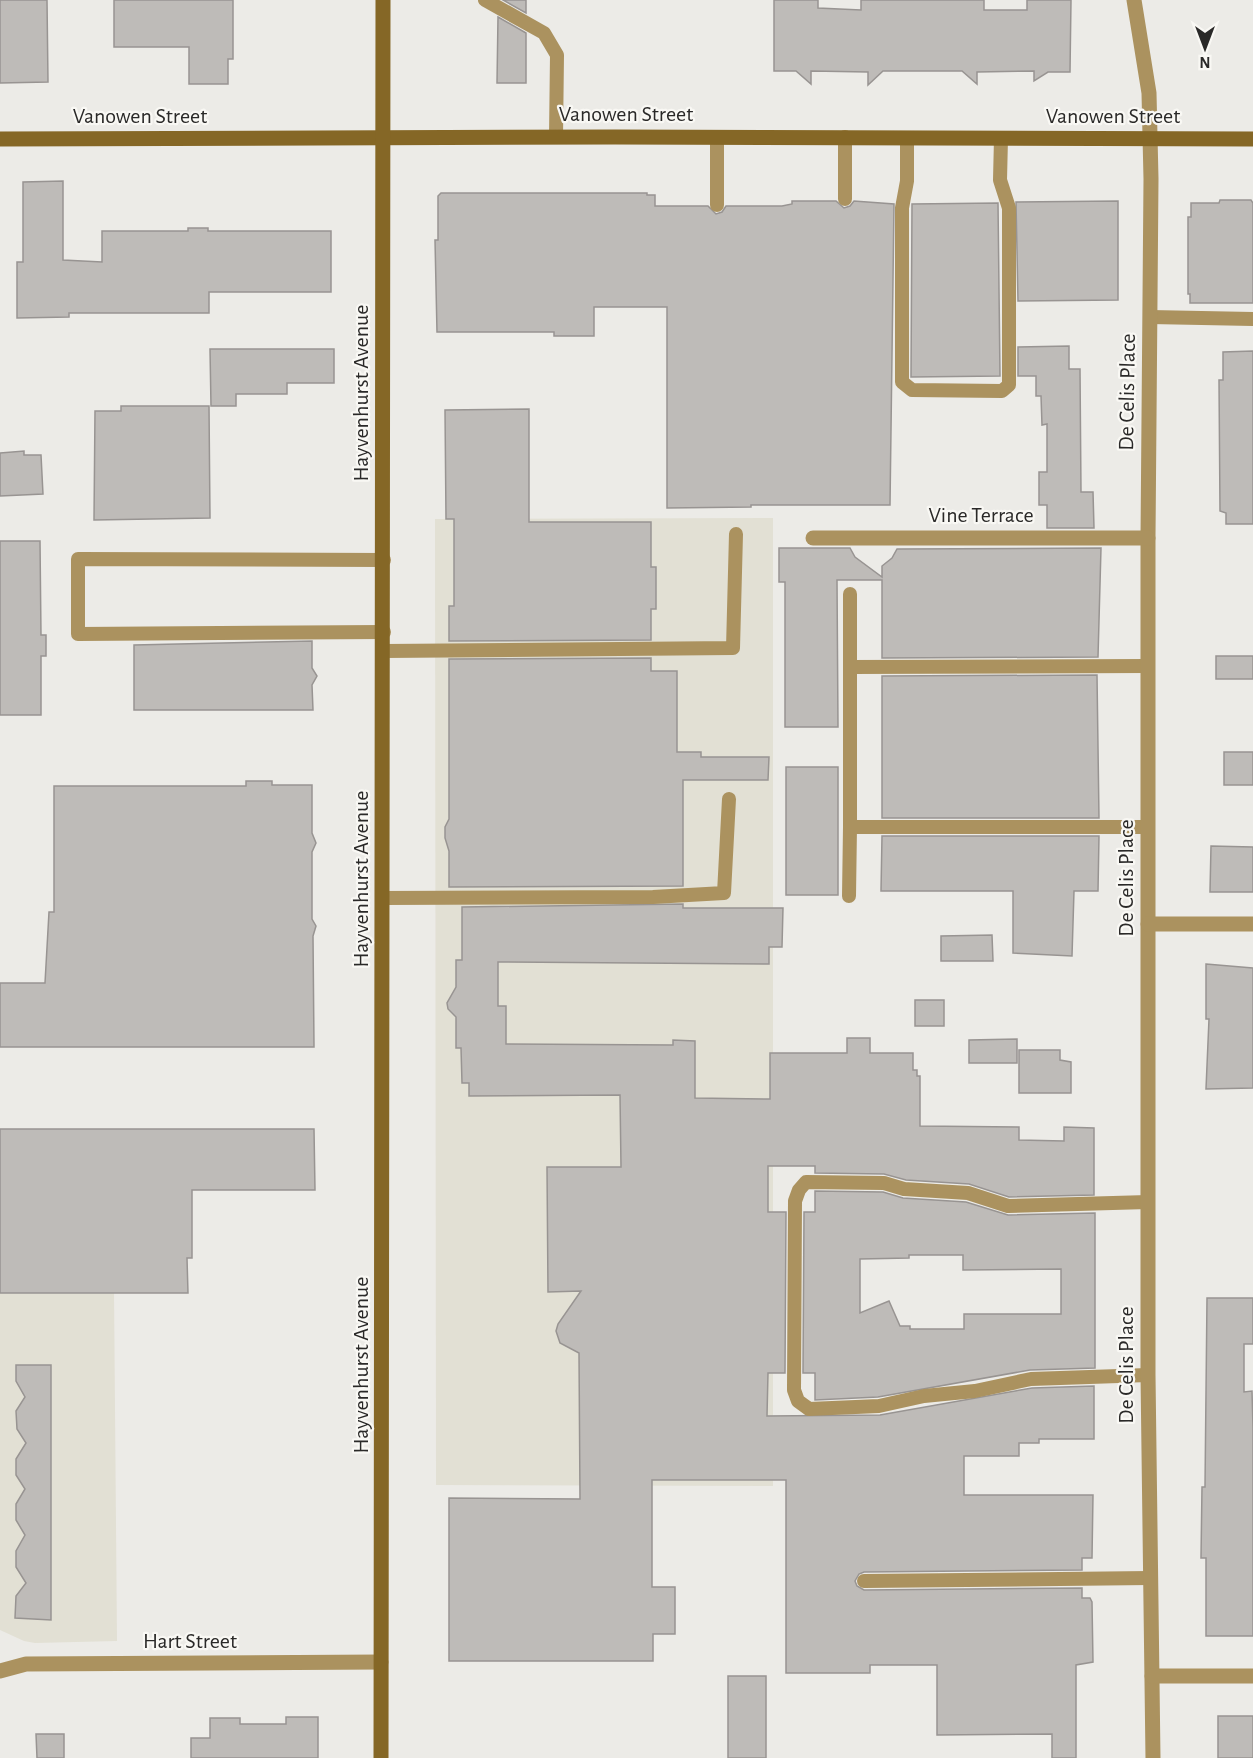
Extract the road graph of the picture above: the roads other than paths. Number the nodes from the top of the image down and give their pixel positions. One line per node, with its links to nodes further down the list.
1 (383, 0): 7 (main road, Hayvenhurst Avenue)
2 (485, 0): 5 (lane)
3 (1134, 0): 12 (street, De Celis Place)
4 (717, 136): 5 (main road, Vanowen Street); 6 (main road, Vanowen Street); 14 (lane)
5 (556, 137): 7 (main road, Vanowen Street)
6 (845, 137): 8 (main road, Vanowen Street); 13 (lane)
7 (384, 138): 10 (main road, Vanowen Street); 20 (main road, Hayvenhurst Avenue)
8 (907, 138): 9 (main road, Vanowen Street); 9 (lane)
9 (1001, 138): 12 (main road, Vanowen Street)
10 (0, 139)
11 (1253, 139): 12 (main road, Vanowen Street)
12 (1150, 140): 15 (street, De Celis Place)
13 (845, 199)
14 (717, 205)
15 (1150, 317): 16 (lane); 19 (street, De Celis Place)
16 (1253, 319)
17 (736, 534): 23 (lane)
18 (813, 538): 19 (street, Vine Terrace)
19 (1148, 538): 24 (street, De Celis Place)
20 (384, 560): 22 (main road, Hayvenhurst Avenue); 22 (lane)
21 (850, 594): 25 (lane)
22 (384, 632): 23 (main road, Hayvenhurst Avenue)
23 (384, 651): 30 (main road, Hayvenhurst Avenue)
24 (1148, 666): 25 (lane); 27 (street, De Celis Place)
25 (850, 667): 28 (lane)
26 (729, 799): 30 (lane)
27 (1148, 826): 28 (lane); 31 (street, De Celis Place)
28 (850, 827): 29 (lane)
29 (849, 896)
30 (383, 898): 37 (main road, Hayvenhurst Avenue)
31 (1148, 924): 32 (street); 33 (street, De Celis Place)
32 (1253, 924)
33 (1148, 1202): 34 (street, De Celis Place); 34 (lane)
34 (1148, 1375): 35 (street, De Celis Place)
35 (1150, 1578): 36 (lane); 39 (street, De Celis Place)
36 (864, 1581)
37 (381, 1662): 38 (street, Hart Street); 41 (main road, Hayvenhurst Avenue)
38 (0, 1671)
39 (1152, 1676): 40 (street); 42 (street, De Celis Place)
40 (1253, 1676)
41 (381, 1758)
42 (1153, 1758)

